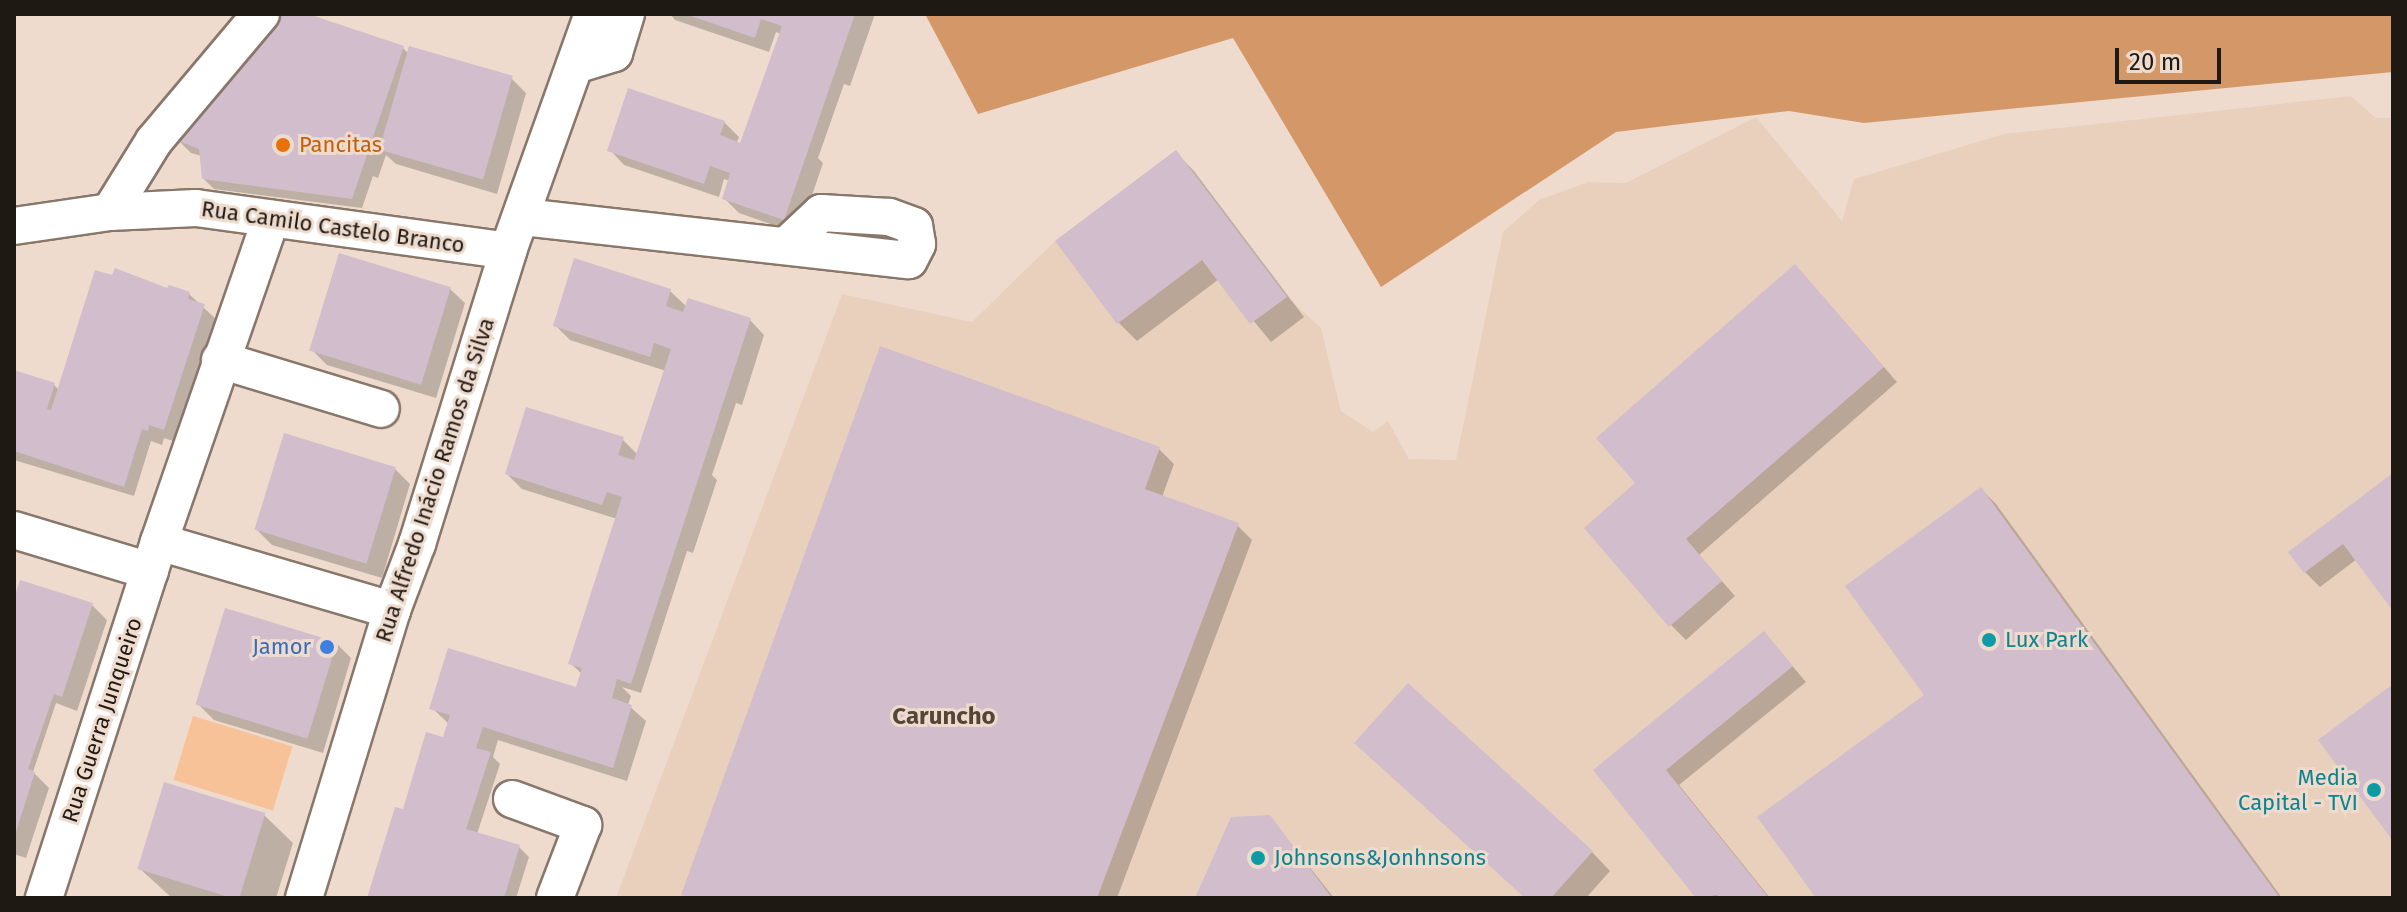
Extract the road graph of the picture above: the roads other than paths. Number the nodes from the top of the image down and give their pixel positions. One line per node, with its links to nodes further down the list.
1 (261, 14): 5 (street)
2 (593, 14): 4 (street, Rua Alfredo Inácio Ramos da Silva)
3 (626, 14): 4 (street)
4 (575, 65): 6 (street, Rua Alfredo Inácio Ramos da Silva)
5 (110, 212): 7 (street, Rua Camilo Castelo Branco); 8 (street, Rua Camilo Castelo Branco)
6 (523, 217): 9 (street); 10 (street, Rua Alfredo Inácio Ramos da Silva)
7 (271, 219): 10 (street, Rua Camilo Castelo Branco); 11 (street, Rua Guerra Junqueiro)
8 (14, 226)
9 (786, 246)
10 (508, 251): 15 (street, Rua Alfredo Inácio Ramos da Silva)
11 (220, 360): 12 (street); 14 (street, Rua Guerra Junqueiro)
12 (381, 409)
13 (14, 530): 14 (street)
14 (155, 556): 15 (street); 17 (street, Rua Guerra Junqueiro)
15 (392, 610): 18 (street, Rua Alfredo Inácio Ramos da Silva)
16 (512, 799): 19 (street)
17 (44, 898)
18 (304, 898)
19 (555, 898)

